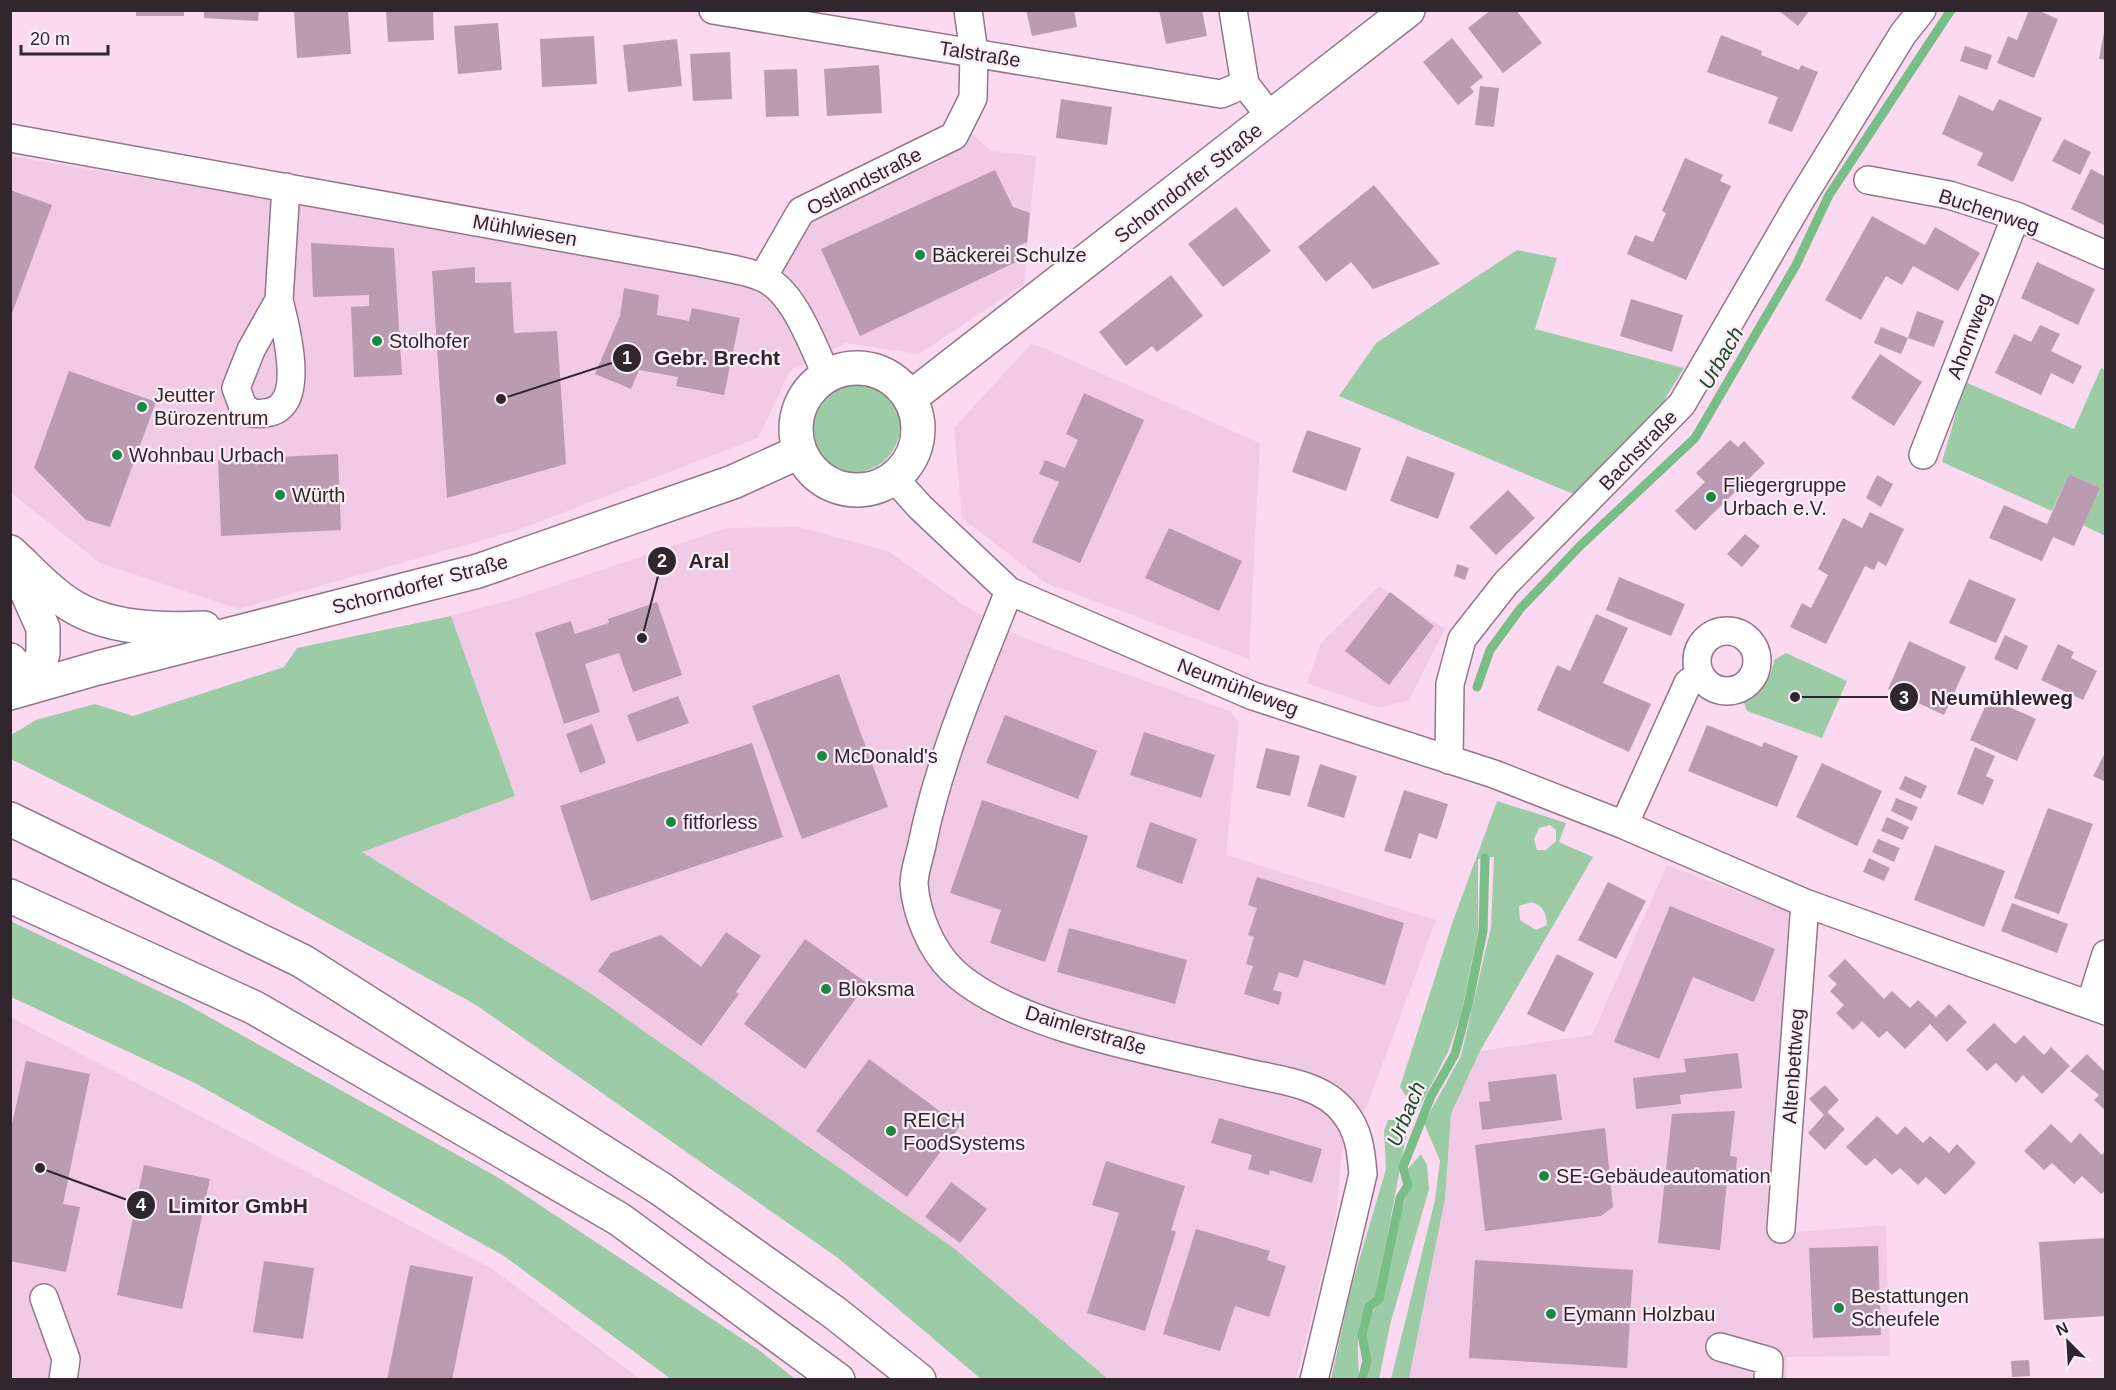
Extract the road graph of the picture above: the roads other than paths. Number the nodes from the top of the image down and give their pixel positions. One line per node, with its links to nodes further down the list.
1 (713, 10): 6 (street, Talstraße)
2 (968, 10): 6 (street, Ostlandstraße)
3 (1233, 10): 7 (street)
4 (1408, 10): 8 (main road, Schorndorfer Straße)
5 (1922, 10): 27 (street, Bachstraße)
6 (974, 53): 7 (street, Talstraße); 14 (street, Ostlandstraße)
7 (1245, 84): 8 (street)
8 (1272, 119): 17 (main road, Schorndorfer Straße)
9 (10, 138): 11 (street, Mühlwiesen)
10 (1868, 180): 12 (street, Buchenweg)
11 (286, 187): 14 (street, Mühlwiesen); 15 (street)
12 (2016, 216): 13 (street, Buchenweg); 19 (street, Ahornweg)
13 (2106, 255)
14 (763, 277): 16 (street)
15 (279, 300)
16 (827, 376): 17 (main road); 18 (main road)
17 (910, 398): 20 (main road)
18 (799, 452): 20 (main road); 23 (main road, Schorndorfer Straße)
19 (1923, 455)
20 (894, 478): 22 (street, Neumühleweg)
21 (10, 554): 23 (main road); 26 (main road)
22 (1008, 591): 27 (street, Neumühleweg); 40 (street, Daimlerstraße)
23 (260, 626): 26 (main road, Schorndorfer Straße)
24 (10, 660): 26 (main road)
25 (1700, 674): 29 (street)
26 (21, 690)
27 (1449, 760): 29 (street, Neumühleweg)
28 (10, 819): 39 (main road)
29 (1624, 825): 31 (street, Neumühleweg)
30 (10, 896): 38 (main road)
31 (1805, 903): 33 (street, Neumühleweg); 34 (street, Altenbettweg)
32 (2106, 954): 33 (street)
33 (2098, 1008)
34 (1781, 1228)
35 (44, 1298): 37 (street)
36 (1720, 1347): 41 (street)
37 (63, 1380)
38 (838, 1380)
39 (919, 1380)
40 (1314, 1380)
41 (1768, 1380)

